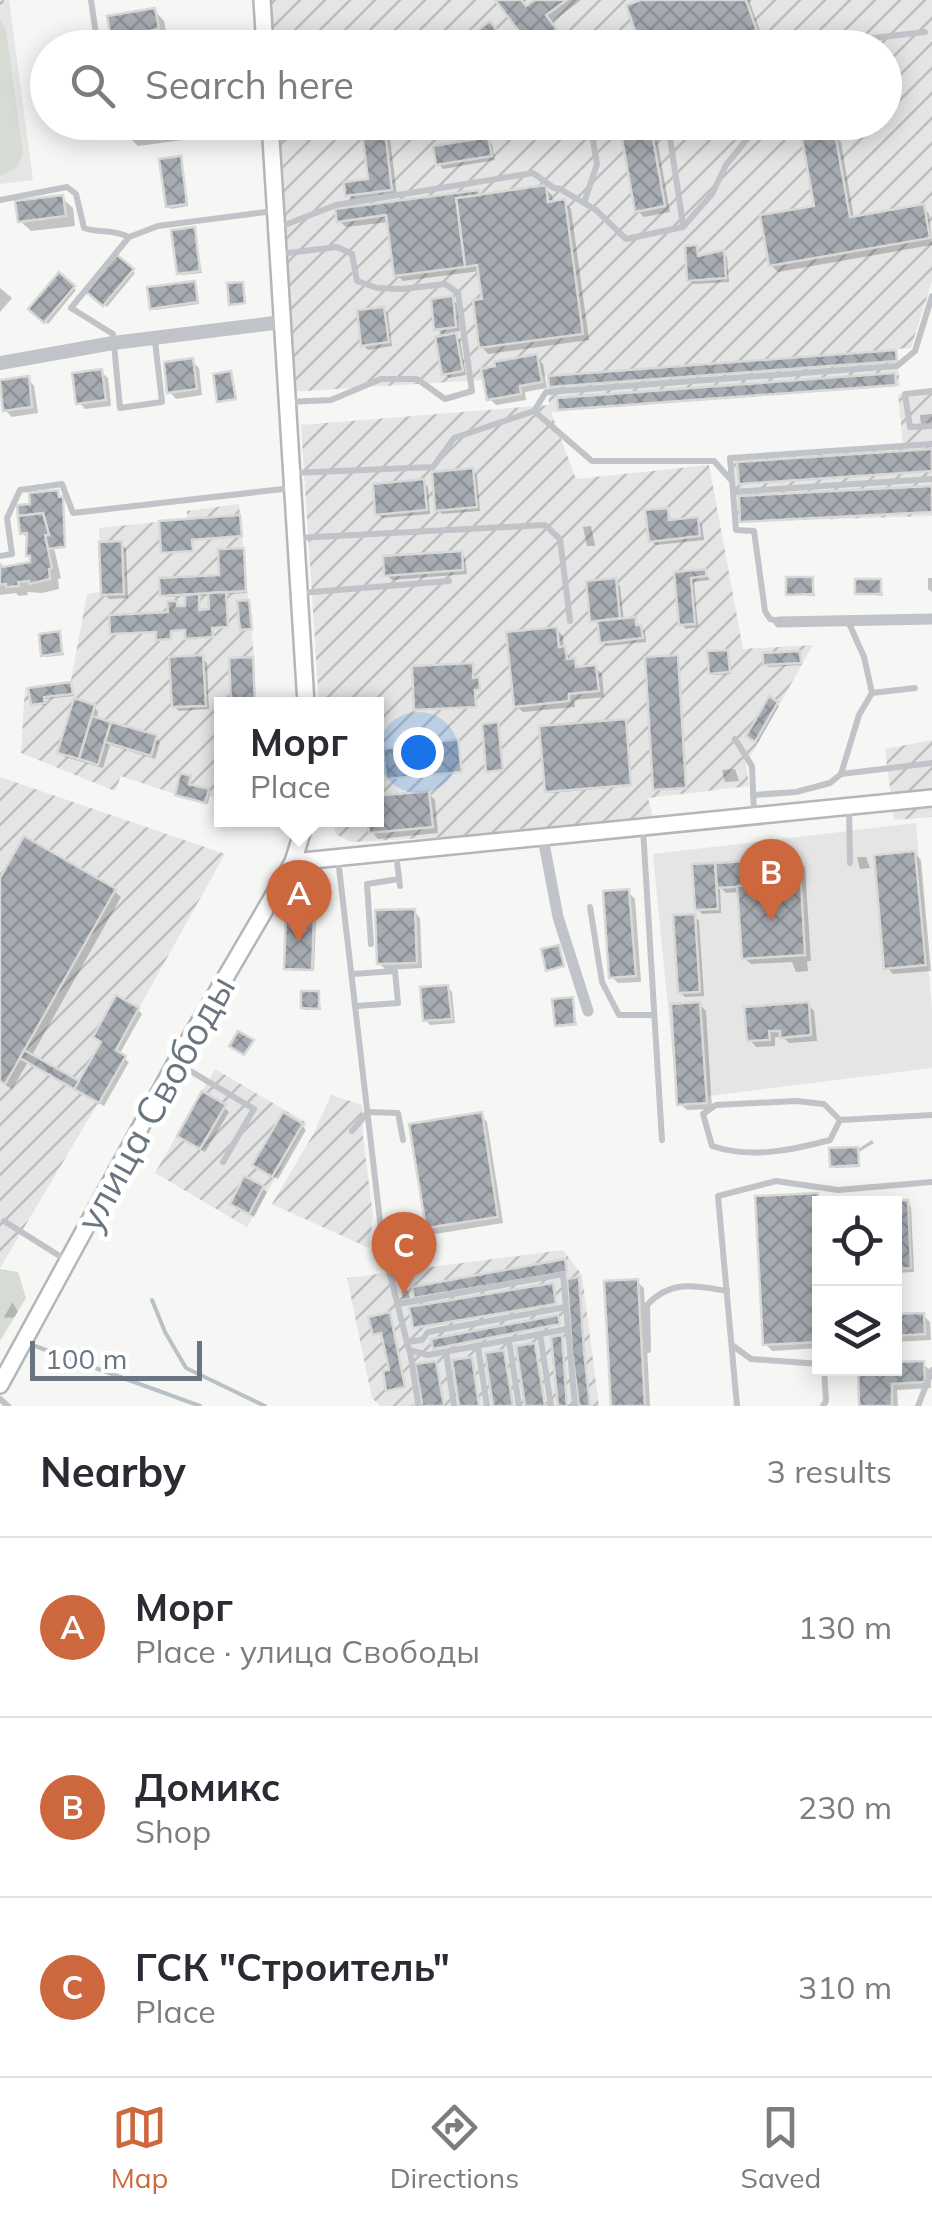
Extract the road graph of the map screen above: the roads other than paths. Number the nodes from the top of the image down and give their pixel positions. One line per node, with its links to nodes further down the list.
1 (91, 0): 3 (lane)
2 (262, 0): 4 (main road)
3 (95, 30)
4 (264, 30)
5 (925, 32): 6 (lane)
6 (902, 35)
7 (271, 140): 13 (main road)
8 (593, 140): 12 (lane)
9 (670, 140): 14 (lane)
10 (746, 140): 14 (lane)
11 (0, 200): 16 (lane)
12 (584, 203): 14 (lane); 15 (lane)
13 (275, 210): 15 (main road); 16 (lane)
14 (684, 226)
15 (276, 228): 17 (main road)
16 (129, 237): 21 (lane)
17 (278, 254): 19 (main road); 24 (lane)
18 (932, 296): 25 (lane)
19 (282, 322): 20 (street); 24 (main road)
20 (154, 337): 21 (street); 21 (lane)
21 (113, 343): 22 (street)
22 (0, 363)
23 (932, 391): 27 (lane)
24 (287, 402): 31 (main road)
25 (534, 411): 31 (lane); 32 (lane)
26 (932, 426): 27 (lane)
27 (910, 427): 29 (lane)
28 (932, 444): 29 (lane)
29 (911, 446): 32 (lane)
30 (932, 479): 33 (lane)
31 (292, 481): 34 (lane); 35 (main road)
32 (732, 481): 33 (lane)
33 (734, 492): 42 (lane)
34 (4, 519): 36 (lane)
35 (296, 538): 38 (main road); 40 (lane)
36 (0, 556)
37 (450, 581): 38 (lane)
38 (299, 593): 45 (main road)
39 (932, 619): 41 (street)
40 (570, 621)
41 (848, 621): 42 (street); 44 (lane)
42 (780, 622)
43 (915, 688): 44 (lane)
44 (872, 693): 48 (lane)
45 (306, 697)
46 (735, 739): 49 (lane)
47 (932, 763): 48 (lane)
48 (840, 774): 49 (lane)
49 (753, 794): 52 (lane)
50 (932, 798): 51 (main road)
51 (848, 806): 52 (main road); 59 (lane)
52 (754, 816): 54 (main road)
53 (304, 827): 58 (main road, улица Свободы)
54 (643, 828): 55 (main road); 65 (lane)
55 (543, 838): 56 (main road); 64 (street)
56 (396, 852): 57 (main road); 61 (lane)
57 (338, 858): 58 (main road); 62 (lane)
58 (293, 862): 66 (main road, улица Свободы)
59 (850, 863)
60 (590, 908): 65 (lane)
61 (370, 944)
62 (354, 974): 63 (lane); 63 (lane)
63 (356, 1006): 67 (lane)
64 (588, 1011)
65 (654, 1015): 72 (lane)
66 (176, 1062): 73 (lane); 76 (main road, улица Свободы)
67 (368, 1112): 70 (lane); 71 (lane); 78 (lane)
68 (932, 1114): 69 (lane)
69 (840, 1120): 69 (lane)
70 (352, 1131)
71 (403, 1140)
72 (662, 1140)
73 (223, 1162)
74 (932, 1182): 77 (lane)
75 (4, 1221): 76 (lane)
76 (67, 1260): 91 (main road, улица Свободы)
77 (726, 1291): 83 (lane); 86 (lane)
78 (398, 1304): 79 (lane); 84 (lane)
79 (566, 1306): 80 (lane); 84 (lane)
80 (568, 1329): 81 (lane); 99 (lane)
81 (540, 1334): 82 (lane); 98 (lane)
82 (509, 1341): 85 (lane); 97 (lane)
83 (731, 1344): 88 (lane); 100 (lane)
84 (408, 1346): 87 (lane); 93 (lane)
85 (478, 1347): 87 (lane); 96 (lane)
86 (648, 1350)
87 (446, 1352): 95 (lane)
88 (812, 1365)
89 (932, 1370): 102 (lane)
90 (823, 1376): 101 (lane)
91 (0, 1385)
92 (0, 1399): 94 (lane)
93 (418, 1403)
94 (8, 1406)
95 (454, 1406)
96 (487, 1406)
97 (519, 1406)
98 (551, 1406)
99 (574, 1406)
100 (737, 1406)
101 (823, 1406)
102 (918, 1406)

